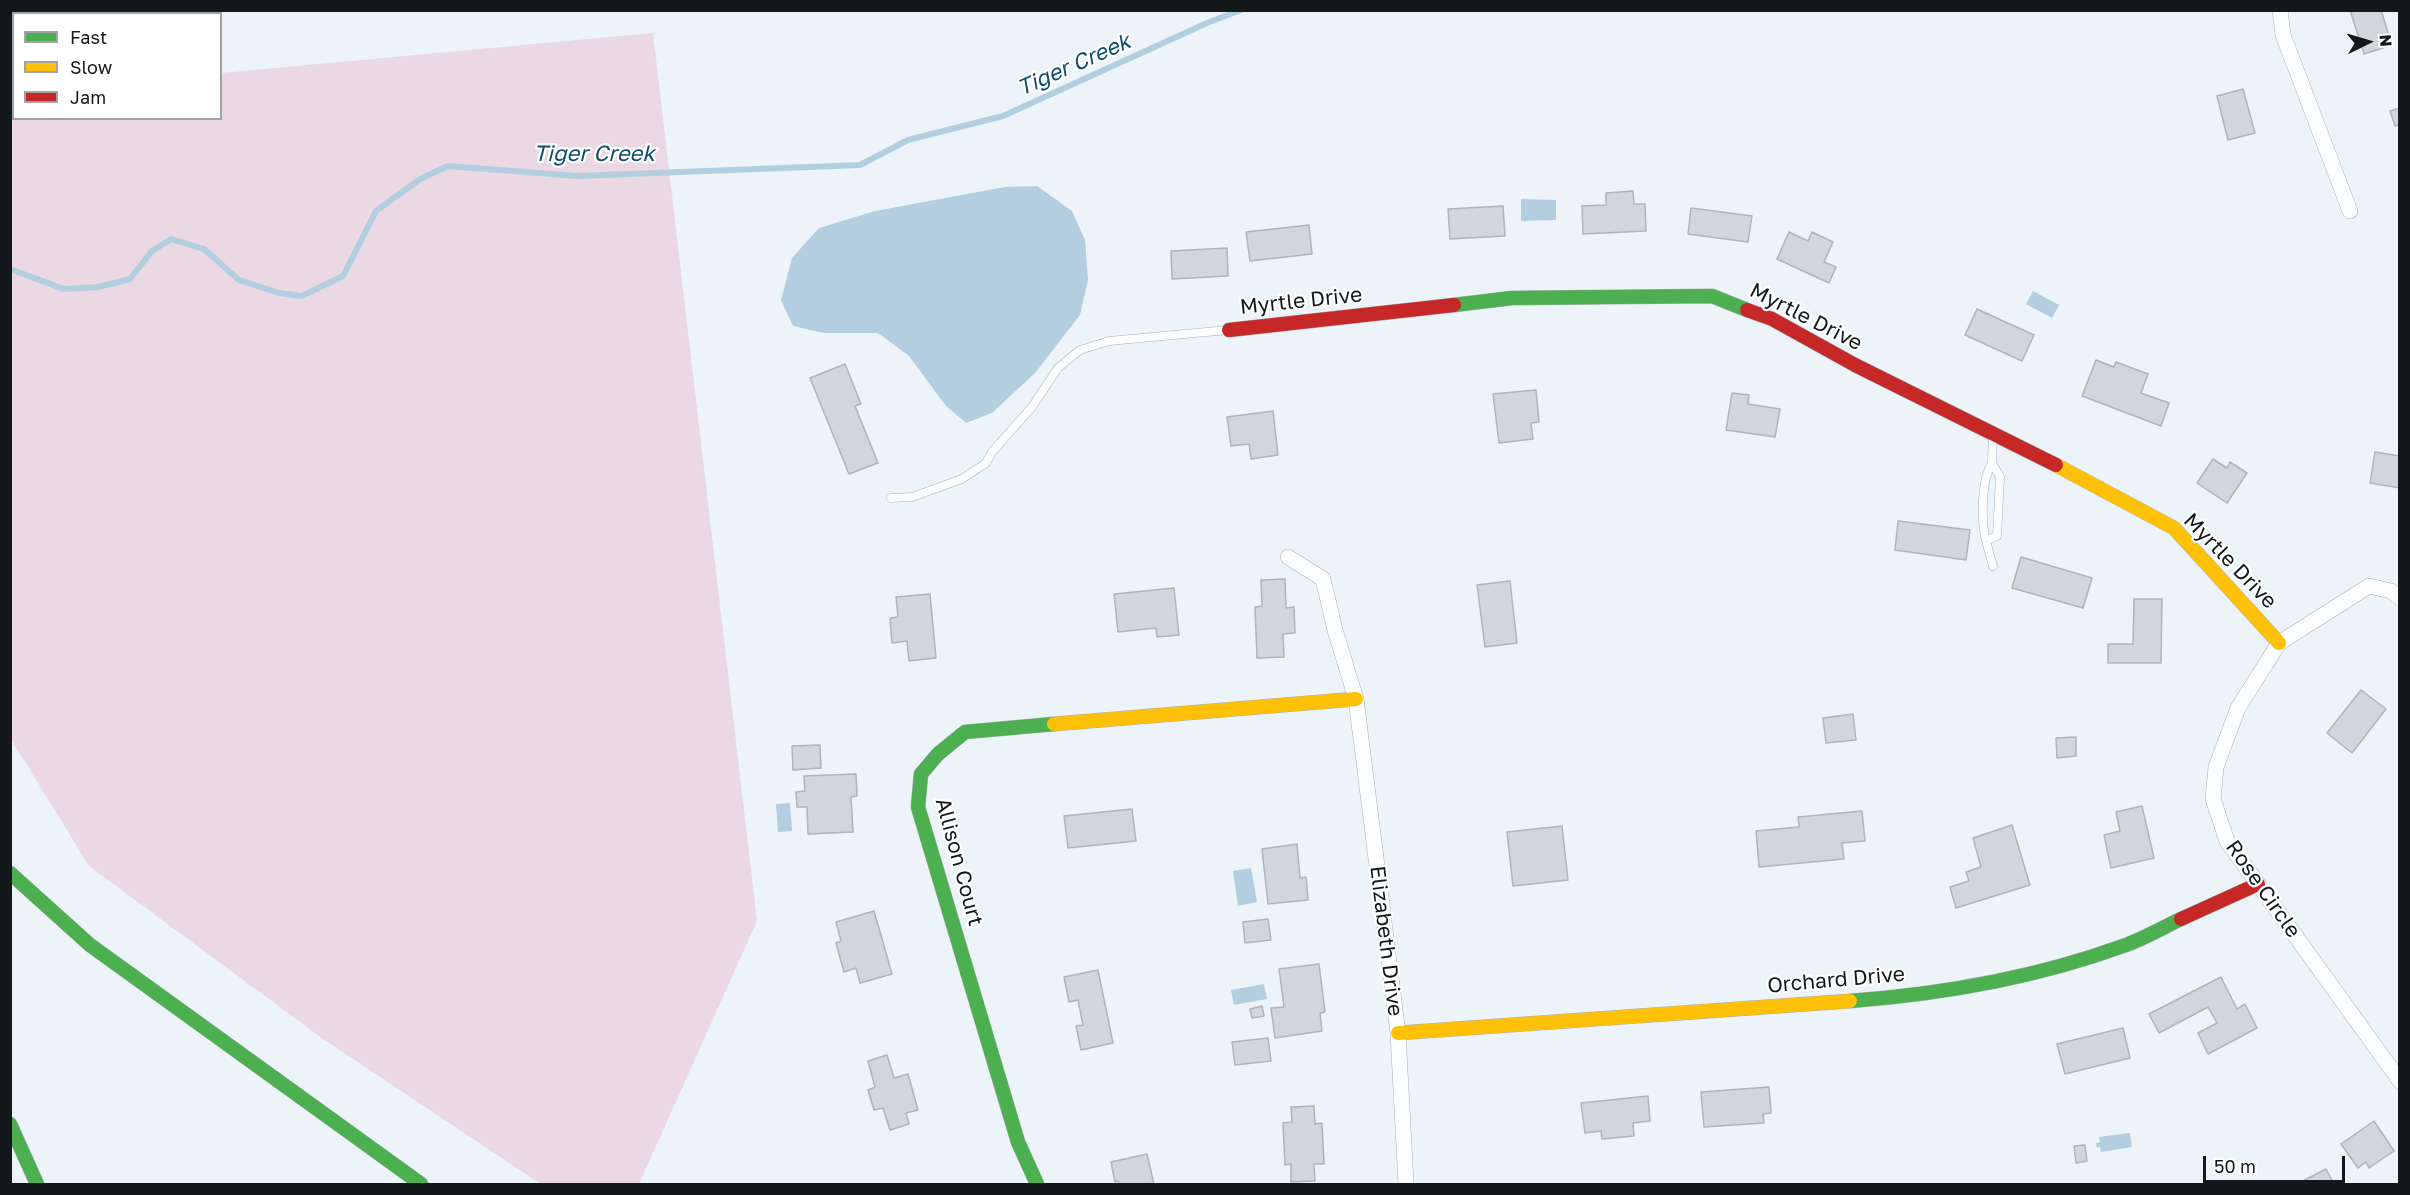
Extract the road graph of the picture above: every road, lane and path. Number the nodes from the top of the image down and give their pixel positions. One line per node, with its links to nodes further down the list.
1 (2280, 10): 2 (street)
2 (2350, 211)
3 (1229, 330): 4 (main road, Myrtle Drive); 6 (lane)
4 (1993, 434): 5 (lane); 11 (main road, Myrtle Drive)
5 (1992, 463): 7 (lane); 7 (lane)
6 (891, 498)
7 (1986, 541): 9 (lane)
8 (1287, 557): 12 (street, Elizabeth Drive)
9 (1993, 566)
10 (2400, 598): 11 (street, Rose Circle)
11 (2278, 643): 14 (street, Rose Circle)
12 (1356, 699): 15 (street, Elizabeth Drive); 20 (main road, Allison Court)
13 (10, 873): 19 (main road)
14 (2258, 884): 15 (main road, Orchard Drive); 16 (street, Rose Circle)
15 (1398, 1034): 21 (street, Elizabeth Drive)
16 (2400, 1081)
17 (10, 1124): 18 (main road)
18 (37, 1185)
19 (421, 1185)
20 (1037, 1185)
21 (1406, 1185)

